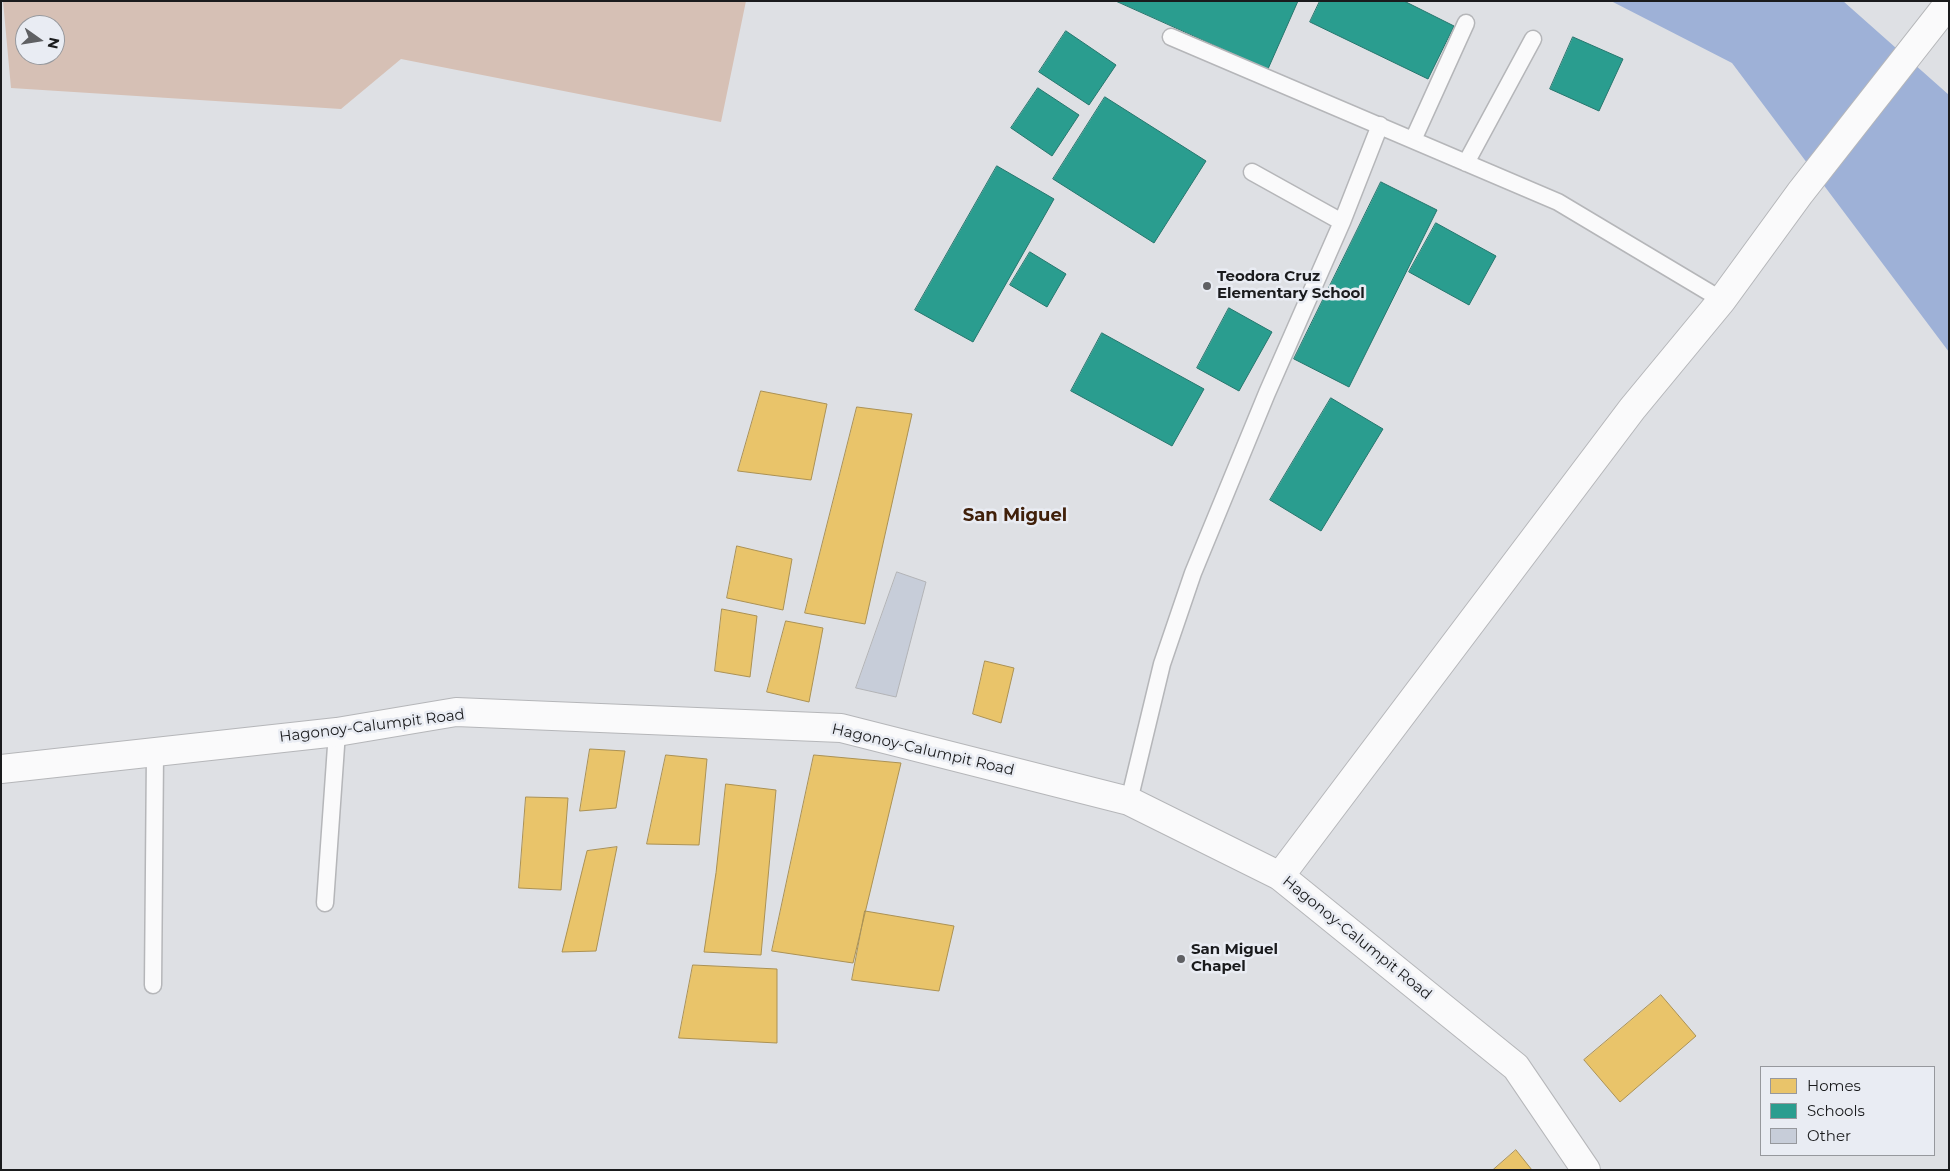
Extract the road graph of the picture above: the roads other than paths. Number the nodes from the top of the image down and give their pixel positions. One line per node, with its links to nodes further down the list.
1 (1949, 3): 10 (main road)
2 (1466, 23): 6 (lane)
3 (1172, 37): 5 (lane)
4 (1533, 39): 7 (lane)
5 (1380, 125): 6 (lane); 9 (lane)
6 (1413, 140): 7 (lane)
7 (1466, 163): 10 (lane)
8 (1252, 172): 9 (lane)
9 (1342, 222): 14 (lane)
10 (1722, 300): 15 (main road)
11 (337, 732): 12 (main road, Hagonoy-Calumpit Road); 14 (main road, Hagonoy-Calumpit Road); 16 (lane)
12 (155, 752): 13 (main road, Hagonoy-Calumpit Road); 17 (lane)
13 (1, 769)
14 (1128, 800): 15 (main road, Hagonoy-Calumpit Road)
15 (1280, 876): 18 (main road, Hagonoy-Calumpit Road)
16 (325, 903)
17 (153, 986)
18 (1586, 1170)

